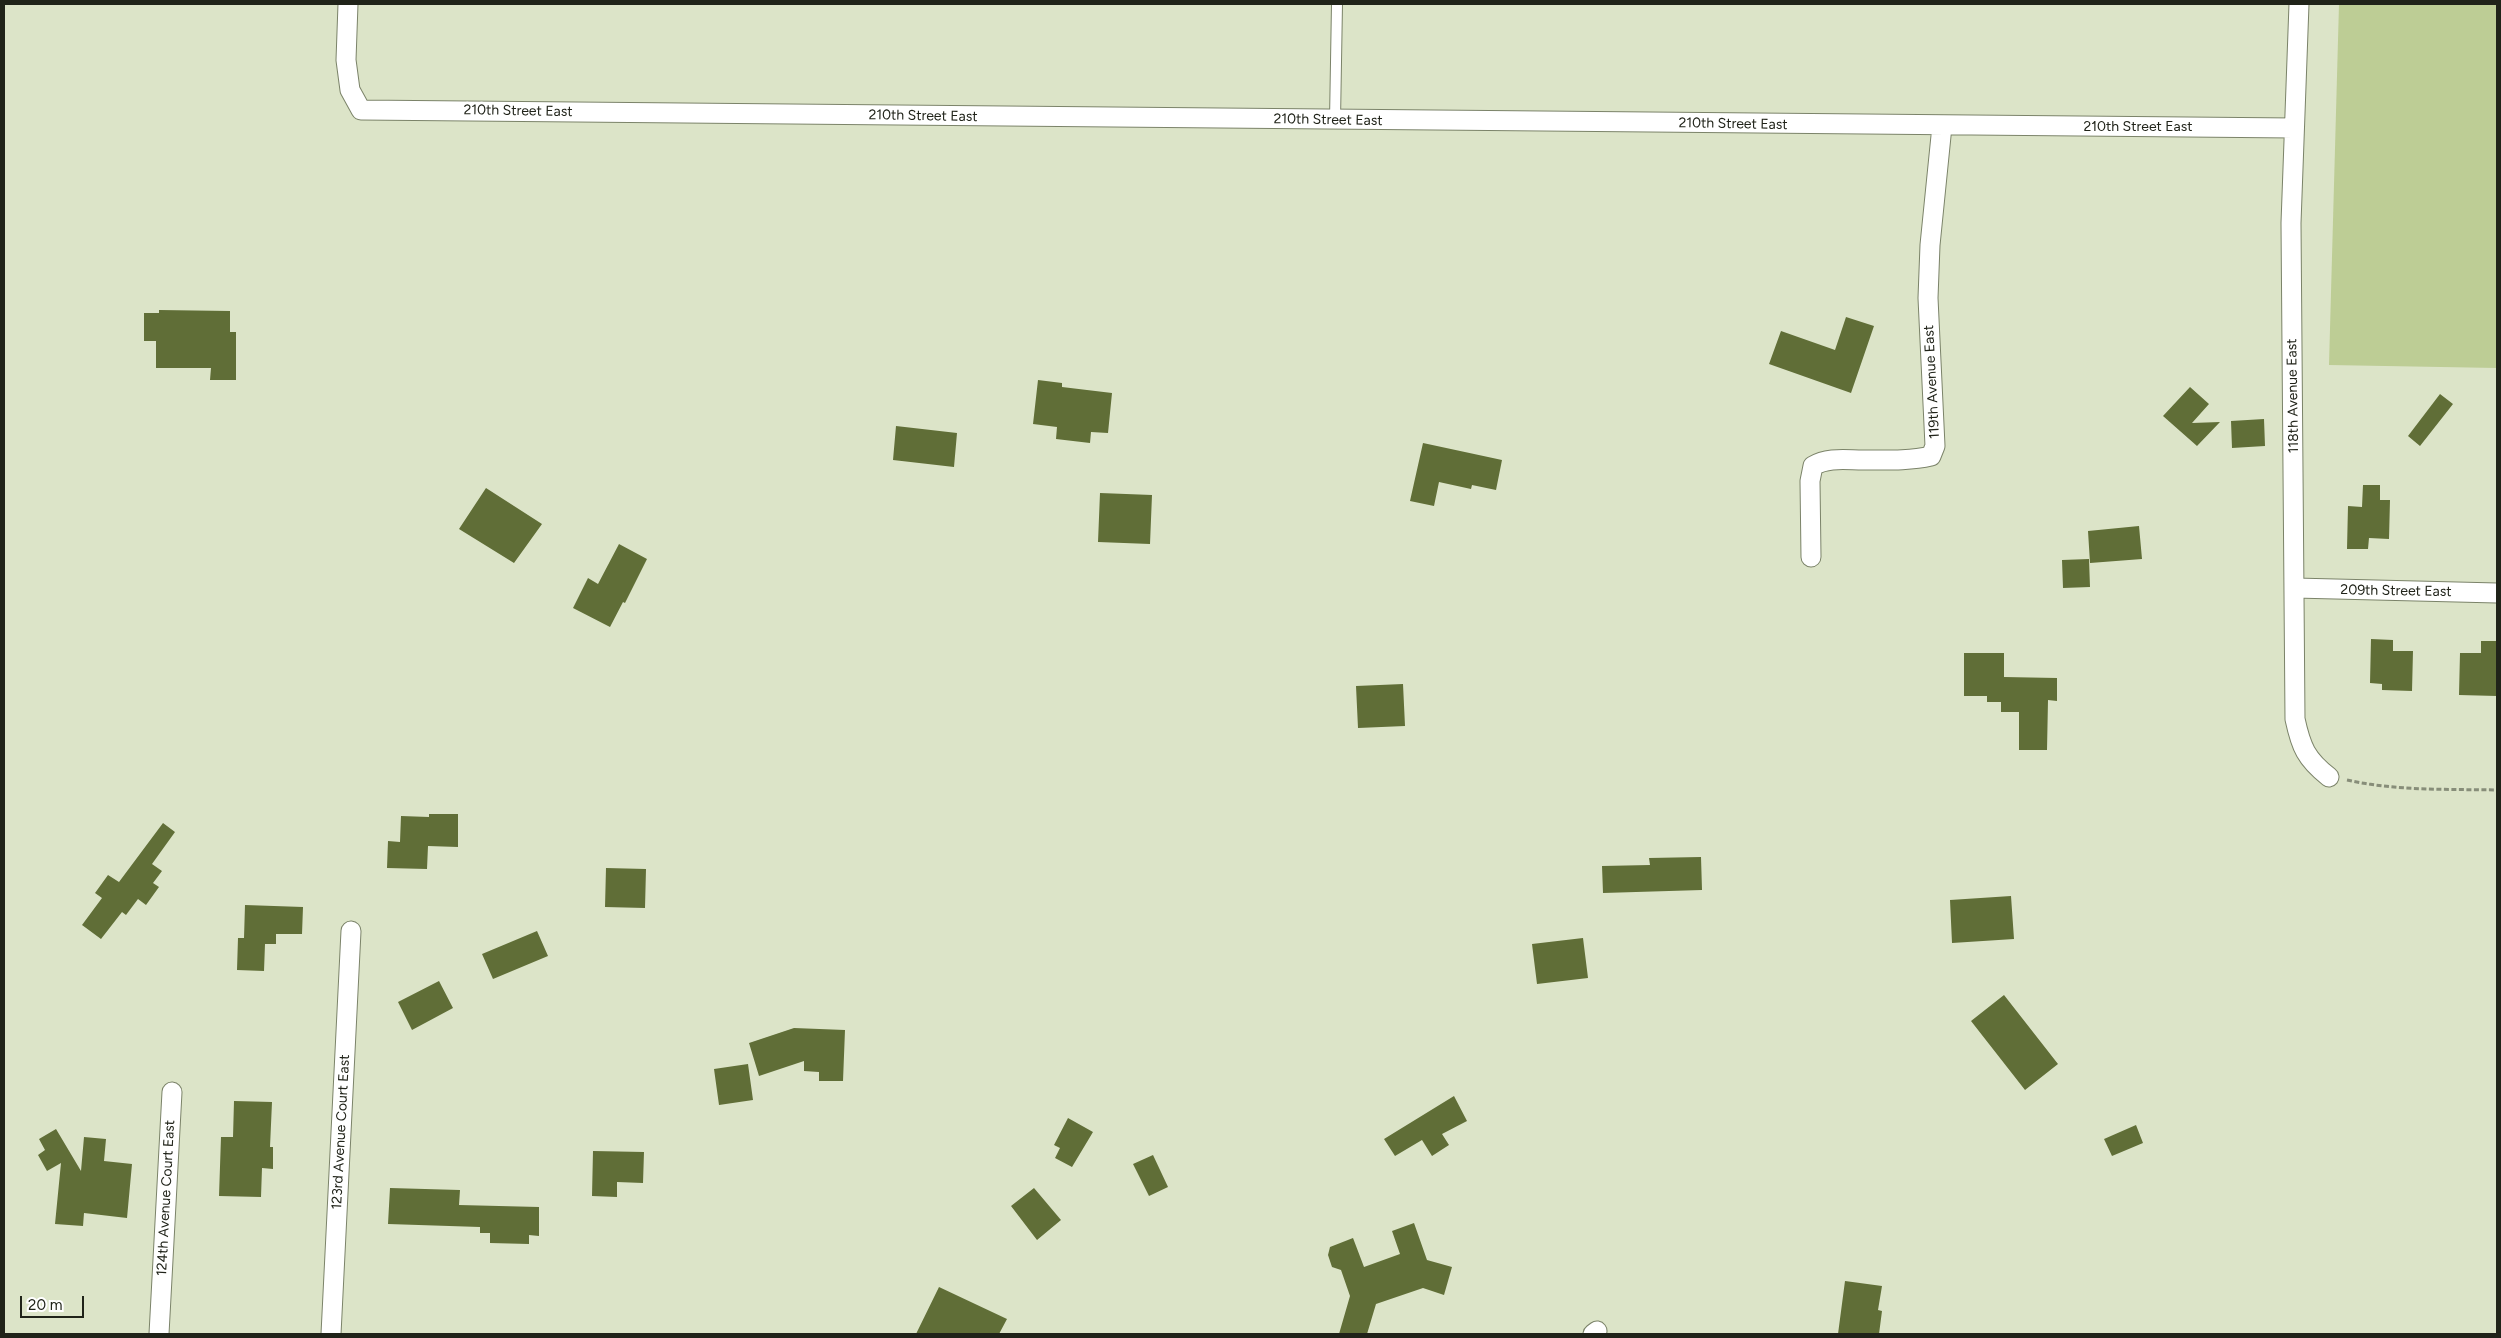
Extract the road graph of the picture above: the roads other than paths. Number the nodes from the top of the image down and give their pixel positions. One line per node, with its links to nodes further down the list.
1 (348, 4): 4 (street, 210th Street East)
2 (1337, 4): 4 (lane)
3 (2299, 4): 6 (street, 118th Avenue East)
4 (1335, 120): 5 (street, 210th Street East)
5 (1942, 126): 6 (street, 210th Street East); 7 (street, 119th Avenue East)
6 (2294, 128): 8 (street, 118th Avenue East)
7 (1811, 557)
8 (2295, 588): 9 (street, 209th Street East); 10 (street, 118th Avenue East)
9 (2497, 593)
10 (2329, 777)
11 (351, 931): 14 (street, 123rd Avenue Court East)
12 (172, 1092): 13 (street, 124th Avenue Court East)
13 (159, 1334)
14 (331, 1334)

